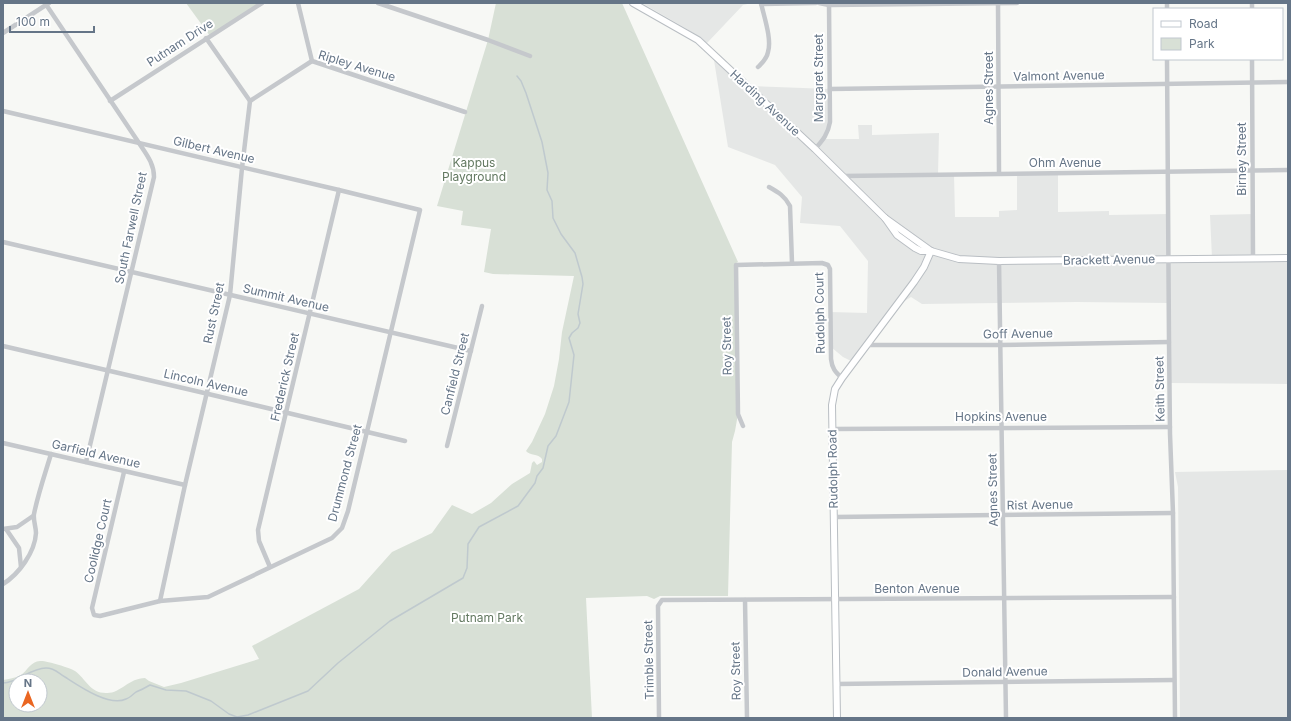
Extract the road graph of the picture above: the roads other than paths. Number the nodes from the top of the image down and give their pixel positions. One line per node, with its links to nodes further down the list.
1 (262, 3): 12 (street, Putnam Drive)
2 (298, 3): 16 (street)
3 (378, 3): 13 (street)
4 (633, 3): 28 (main road, Harding Avenue)
5 (818, 3): 9 (street); 10 (street)
6 (998, 3): 7 (street); 10 (street); 21 (street, Agnes Street)
7 (1017, 3)
8 (47, 4): 11 (street); 23 (street, South Farwell Street)
9 (761, 4): 17 (street)
10 (829, 4): 22 (street, Margaret Street)
11 (3, 33)
12 (206, 38): 23 (street, Putnam Drive); 24 (street)
13 (530, 56)
14 (1167, 60): 20 (street, Keith Street)
15 (1252, 60): 19 (street, Birney Street)
16 (312, 61): 24 (street, Ripley Avenue); 26 (street, Ripley Avenue)
17 (758, 67)
18 (1288, 82): 19 (street, Valmont Avenue)
19 (1252, 83): 20 (street, Valmont Avenue); 31 (street, Birney Street)
20 (1168, 84): 21 (street, Valmont Avenue); 32 (street, Keith Street)
21 (999, 86): 22 (street, Valmont Avenue); 33 (street, Agnes Street)
22 (830, 89): 28 (street, Margaret Street)
23 (110, 101): 27 (street, South Farwell Street)
24 (250, 101): 29 (street, Rust Street)
25 (3, 111): 27 (street, Gilbert Avenue)
26 (465, 112)
27 (139, 143): 29 (street, Gilbert Avenue); 46 (street, South Farwell Street)
28 (815, 149): 34 (main road, Harding Avenue)
29 (242, 168): 36 (street, Gilbert Avenue); 47 (street, Rust Street)
30 (1288, 170): 31 (street, Ohm Avenue)
31 (1253, 171): 32 (street, Ohm Avenue); 40 (street, Birney Street)
32 (1169, 172): 33 (street, Ohm Avenue); 42 (street, Keith Street)
33 (999, 173): 34 (street, Ohm Avenue)
34 (843, 176): 39 (main road, Harding Avenue)
35 (769, 187): 44 (street)
36 (340, 190): 37 (street, Gilbert Avenue); 49 (street, Frederick Street)
37 (420, 210): 50 (street, Drummond Street)
38 (3, 242): 46 (street, Summit Avenue)
39 (931, 251): 43 (main road, Brackett Avenue); 52 (main road, Rudolph Road)
40 (1253, 258): 41 (main road, Brackett Avenue); 42 (main road, Brackett Avenue)
41 (1288, 258)
42 (1169, 259): 43 (main road, Brackett Avenue); 51 (street, Keith Street)
43 (999, 261): 53 (street, Agnes Street)
44 (792, 263): 45 (street, Rudolph Court); 57 (street, Rudolph Court)
45 (736, 265): 60 (street, Roy Street)
46 (132, 271): 47 (street, Summit Avenue); 56 (street, South Farwell Street)
47 (230, 295): 49 (street, Summit Avenue); 58 (street, Rust Street)
48 (482, 306): 55 (street, Canfield Street)
49 (310, 313): 50 (street, Summit Avenue); 59 (street, Frederick Street)
50 (390, 332): 55 (street, Summit Avenue); 64 (street, Drummond Street)
51 (1169, 342): 53 (street, Goff Avenue); 62 (street, Keith Street)
52 (866, 345): 53 (street, Goff Avenue); 57 (main road, Rudolph Road)
53 (1000, 345): 61 (street, Agnes Street)
54 (3, 346): 56 (street, Lincoln Avenue)
55 (471, 351): 67 (street, Canfield Street)
56 (108, 371): 58 (street, Lincoln Avenue); 69 (street, South Farwell Street)
57 (842, 378): 63 (main road, Rudolph Road)
58 (207, 393): 59 (street, Lincoln Avenue); 71 (street, Rust Street)
59 (286, 412): 64 (street, Lincoln Avenue); 78 (street, Frederick Street)
60 (743, 426)
61 (1001, 427): 62 (street, Hopkins Avenue); 63 (street, Hopkins Avenue); 73 (street, Agnes Street)
62 (1170, 427): 72 (street, Keith Street)
63 (832, 429): 75 (main road, Rudolph Road)
64 (366, 431): 65 (street, Lincoln Avenue); 78 (street, Drummond Street)
65 (405, 441)
66 (3, 443): 68 (street, Garfield Avenue)
67 (446, 446)
68 (51, 454): 69 (street, Garfield Avenue); 74 (street)
69 (86, 462): 70 (street, Garfield Avenue)
70 (124, 472): 71 (street, Garfield Avenue); 86 (street, Coolidge Court)
71 (185, 485): 84 (street, Rust Street)
72 (1173, 513): 73 (street, Rist Avenue); 80 (street, Keith Street)
73 (1003, 515): 75 (street, Rist Avenue); 82 (street, Agnes Street)
74 (33, 516): 76 (street); 77 (street)
75 (835, 517): 81 (main road, Rudolph Road)
76 (5, 529): 77 (street)
77 (21, 567): 79 (street)
78 (270, 567): 84 (street, Drummond Street)
79 (3, 584)
80 (1174, 597): 82 (street, Benton Avenue); 87 (street, Keith Street)
81 (835, 599): 82 (street, Benton Avenue); 83 (street, Benton Avenue); 89 (main road, Rudolph Road)
82 (1005, 599): 88 (street, Agnes Street)
83 (745, 600): 85 (street, Benton Avenue); 91 (street, Roy Street)
84 (160, 601): 86 (street, Drummond Street)
85 (660, 601): 90 (street, Trimble Street)
86 (94, 615)
87 (1174, 680): 88 (street, Donald Avenue); 94 (street, Keith Street)
88 (1006, 682): 89 (street, Donald Avenue); 93 (street, Agnes Street)
89 (836, 684): 92 (main road, Rudolph Road)
90 (659, 718)
91 (747, 718)
92 (837, 718)
93 (1006, 718)
94 (1175, 718)

